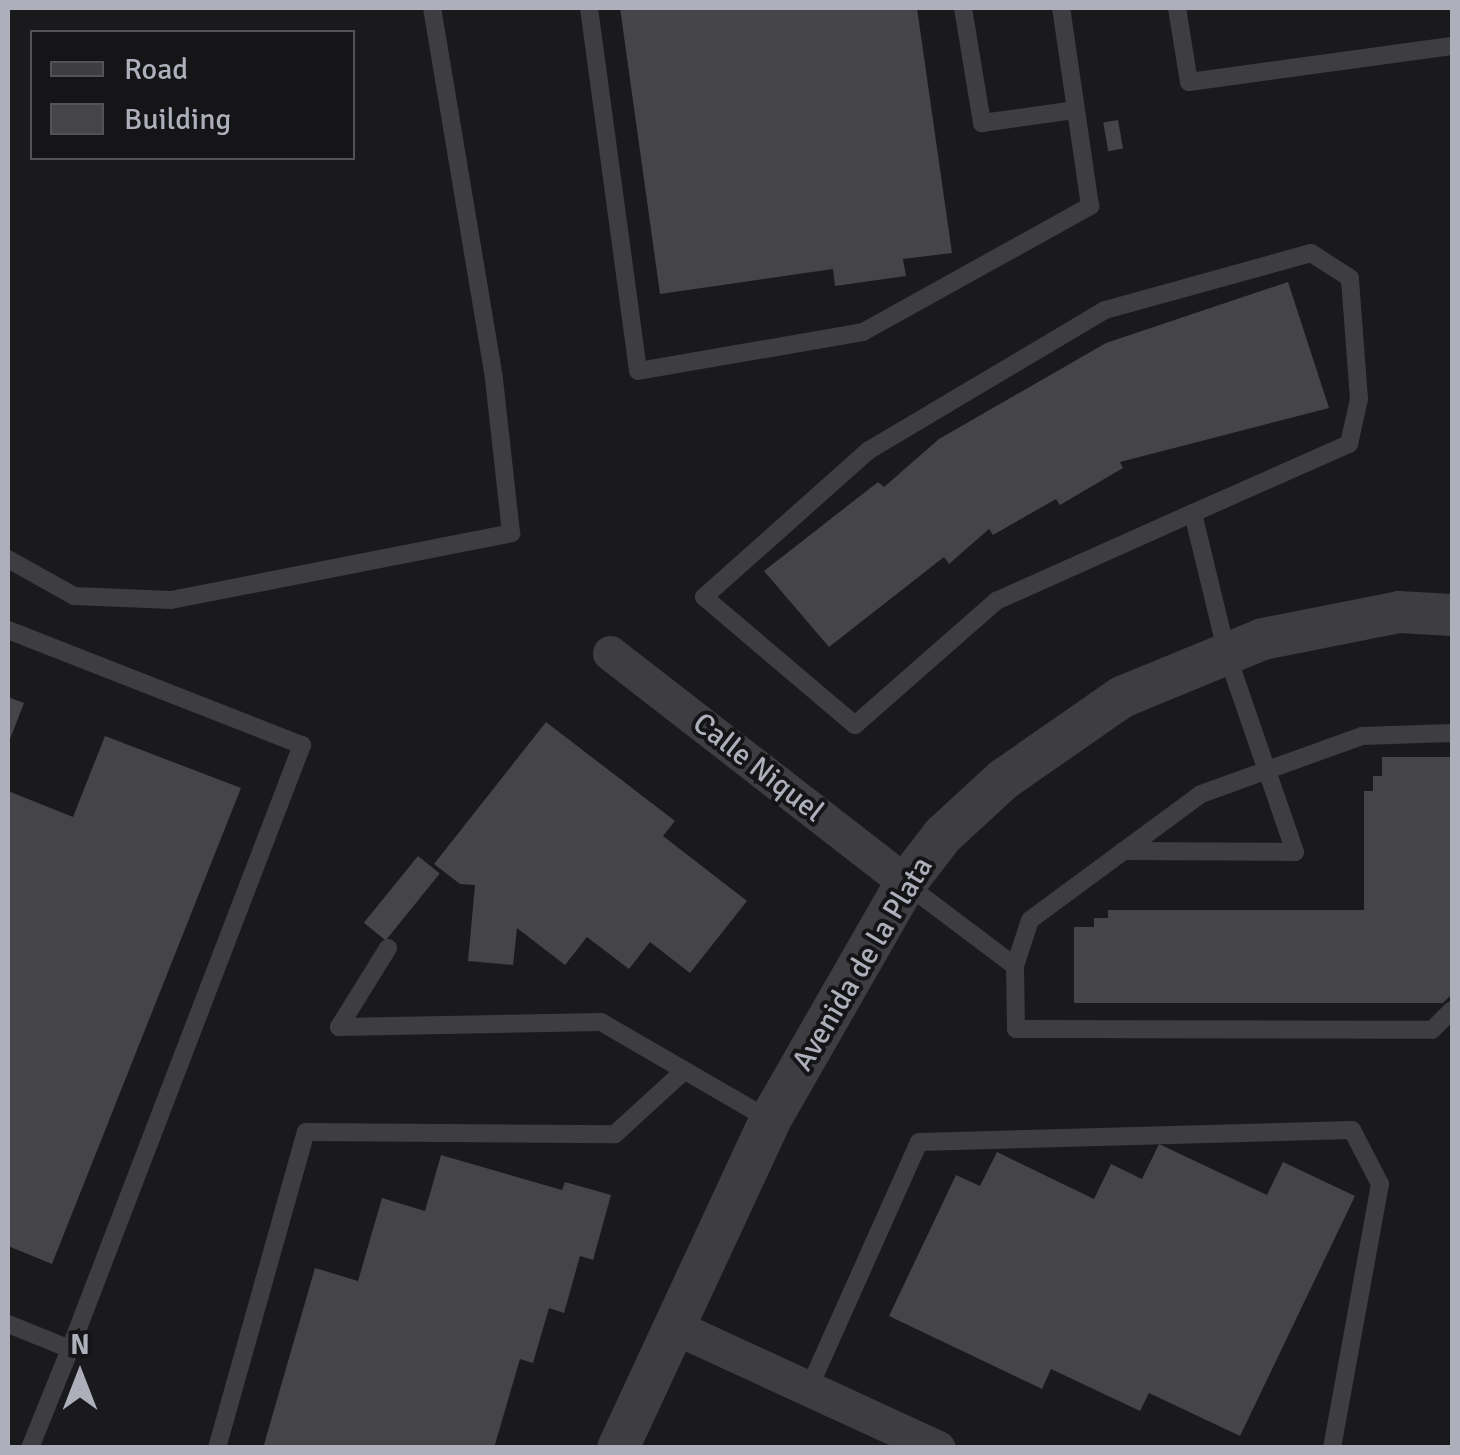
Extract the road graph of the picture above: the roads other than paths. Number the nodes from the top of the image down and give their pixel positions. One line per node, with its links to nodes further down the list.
1 (432, 8): 9 (lane)
2 (589, 8): 7 (lane)
3 (963, 8): 7 (lane)
4 (1061, 8): 7 (lane)
5 (1177, 8): 6 (lane)
6 (1452, 46)
7 (1076, 110)
8 (1192, 513): 8 (lane); 13 (lane)
9 (8, 559)
10 (1452, 614): 13 (street, Avenida de la Plata)
11 (8, 630): 25 (lane)
12 (610, 653): 17 (street, Calle Niquel)
13 (1227, 654): 15 (lane); 17 (street, Avenida de la Plata)
14 (1452, 733): 15 (lane)
15 (1270, 769): 16 (lane); 16 (lane)
16 (1123, 851): 19 (lane)
17 (906, 884): 19 (lane); 22 (street, Avenida de la Plata)
18 (388, 948): 21 (lane)
19 (1016, 966): 20 (lane)
20 (1452, 1010)
21 (682, 1072): 22 (lane); 28 (lane)
22 (770, 1120): 24 (street, Avenida de la Plata)
23 (8, 1324): 25 (lane)
24 (677, 1328): 26 (street); 29 (street, Avenida de la Plata)
25 (70, 1349): 27 (lane)
26 (809, 1388): 30 (street); 31 (lane)
27 (30, 1448)
28 (216, 1448)
29 (618, 1448)
30 (938, 1448)
31 (1332, 1448)

